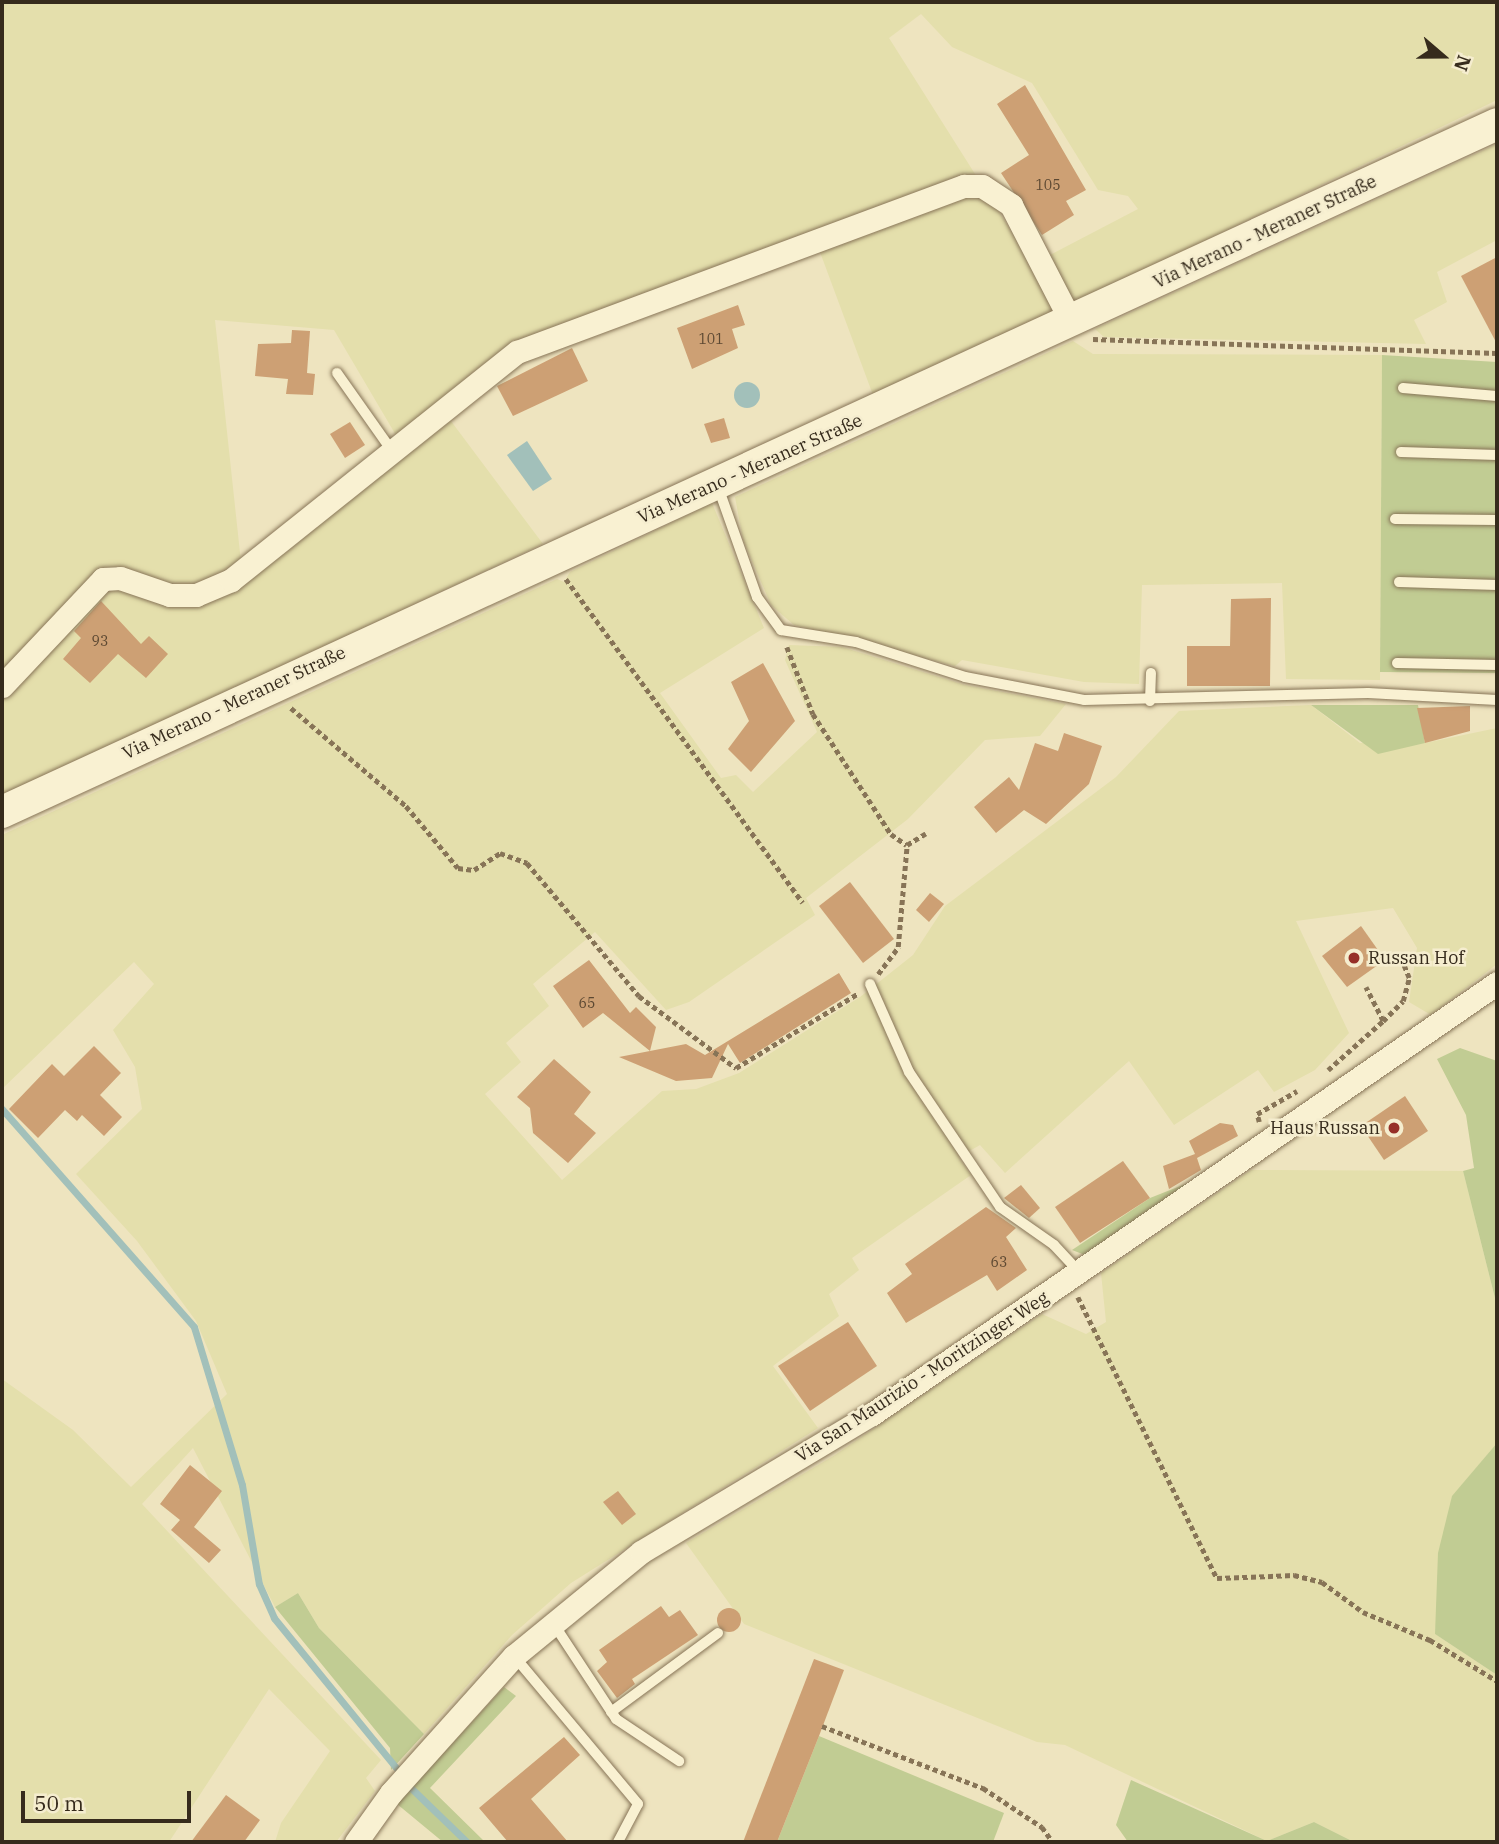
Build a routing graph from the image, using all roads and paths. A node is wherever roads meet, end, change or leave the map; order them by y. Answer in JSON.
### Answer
{"nodes":[{"id":1,"x":1497,"y":124,"type":"edge"},
{"id":2,"x":1071,"y":321,"type":"junction"},
{"id":3,"x":1497,"y":353,"type":"edge"},
{"id":4,"x":338,"y":373,"type":"dead end"},
{"id":5,"x":1403,"y":388,"type":"dead end"},
{"id":6,"x":1497,"y":396,"type":"edge"},
{"id":7,"x":392,"y":451,"type":"junction"},
{"id":8,"x":1401,"y":452,"type":"dead end"},
{"id":9,"x":1497,"y":455,"type":"edge"},
{"id":10,"x":720,"y":492,"type":"junction"},
{"id":11,"x":1395,"y":519,"type":"dead end"},
{"id":12,"x":1497,"y":520,"type":"edge"},
{"id":13,"x":553,"y":557,"type":"junction"},
{"id":14,"x":1399,"y":582,"type":"dead end"},
{"id":15,"x":1497,"y":585,"type":"edge"},
{"id":16,"x":781,"y":630,"type":"junction"},
{"id":17,"x":1397,"y":663,"type":"dead end"},
{"id":18,"x":1497,"y":665,"type":"edge"},
{"id":19,"x":1151,"y":673,"type":"dead end"},
{"id":20,"x":278,"y":682,"type":"junction"},
{"id":21,"x":2,"y":686,"type":"edge"},
{"id":22,"x":1497,"y":700,"type":"edge"},
{"id":23,"x":1150,"y":701,"type":"junction"},
{"id":24,"x":2,"y":812,"type":"edge"},
{"id":25,"x":926,"y":833,"type":"dead end"},
{"id":26,"x":908,"y":845,"type":"junction"},
{"id":27,"x":803,"y":903,"type":"dead end"},
{"id":28,"x":1401,"y":958,"type":"dead end"},
{"id":29,"x":1497,"y":983,"type":"edge"},
{"id":30,"x":870,"y":984,"type":"junction"},
{"id":31,"x":1366,"y":987,"type":"dead end"},
{"id":32,"x":1383,"y":1021,"type":"junction"},
{"id":33,"x":1320,"y":1077,"type":"dead end"},
{"id":34,"x":1309,"y":1084,"type":"dead end"},
{"id":35,"x":1275,"y":1136,"type":"junction"},
{"id":36,"x":1074,"y":1276,"type":"junction"},
{"id":37,"x":553,"y":1623,"type":"junction"},
{"id":38,"x":718,"y":1633,"type":"dead end"},
{"id":39,"x":514,"y":1656,"type":"junction"},
{"id":40,"x":1497,"y":1681,"type":"edge"},
{"id":41,"x":611,"y":1712,"type":"junction"},
{"id":42,"x":822,"y":1726,"type":"dead end"},
{"id":43,"x":679,"y":1761,"type":"dead end"},
{"id":44,"x":356,"y":1842,"type":"edge"},
{"id":45,"x":618,"y":1842,"type":"edge"},
{"id":46,"x":1053,"y":1842,"type":"edge"}],
"edges":[{"from":1,"to":2,"type":"main road","name":"Via Merano - Meraner Straße"},
{"from":2,"to":3,"type":"path"},
{"from":2,"to":7,"type":"street"},
{"from":2,"to":10,"type":"main road","name":"Via Merano - Meraner Straße"},
{"from":4,"to":7,"type":"lane"},
{"from":5,"to":6,"type":"lane"},
{"from":7,"to":21,"type":"street"},
{"from":8,"to":9,"type":"lane"},
{"from":10,"to":13,"type":"main road","name":"Via Merano - Meraner Straße"},
{"from":10,"to":16,"type":"lane"},
{"from":11,"to":12,"type":"lane"},
{"from":13,"to":20,"type":"main road","name":"Via Merano - Meraner Straße"},
{"from":13,"to":27,"type":"path"},
{"from":14,"to":15,"type":"lane"},
{"from":16,"to":23,"type":"lane"},
{"from":16,"to":26,"type":"path"},
{"from":17,"to":18,"type":"lane"},
{"from":19,"to":23,"type":"lane"},
{"from":20,"to":24,"type":"main road","name":"Via Merano - Meraner Straße"},
{"from":20,"to":30,"type":"path"},
{"from":22,"to":23,"type":"lane"},
{"from":25,"to":26,"type":"path"},
{"from":26,"to":30,"type":"path"},
{"from":28,"to":32,"type":"path"},
{"from":29,"to":35,"type":"street","name":"Via San Maurizio - Moritzinger Weg"},
{"from":30,"to":36,"type":"lane"},
{"from":31,"to":32,"type":"path"},
{"from":32,"to":33,"type":"path"},
{"from":34,"to":35,"type":"path"},
{"from":35,"to":36,"type":"street","name":"Via San Maurizio - Moritzinger Weg"},
{"from":36,"to":37,"type":"street","name":"Via San Maurizio - Moritzinger Weg"},
{"from":36,"to":40,"type":"path"},
{"from":37,"to":39,"type":"street","name":"Via San Maurizio - Moritzinger Weg"},
{"from":37,"to":41,"type":"lane"},
{"from":38,"to":41,"type":"lane"},
{"from":39,"to":44,"type":"street","name":"Via San Maurizio - Moritzinger Weg"},
{"from":39,"to":45,"type":"lane"},
{"from":41,"to":43,"type":"lane"},
{"from":42,"to":46,"type":"path"}]}
